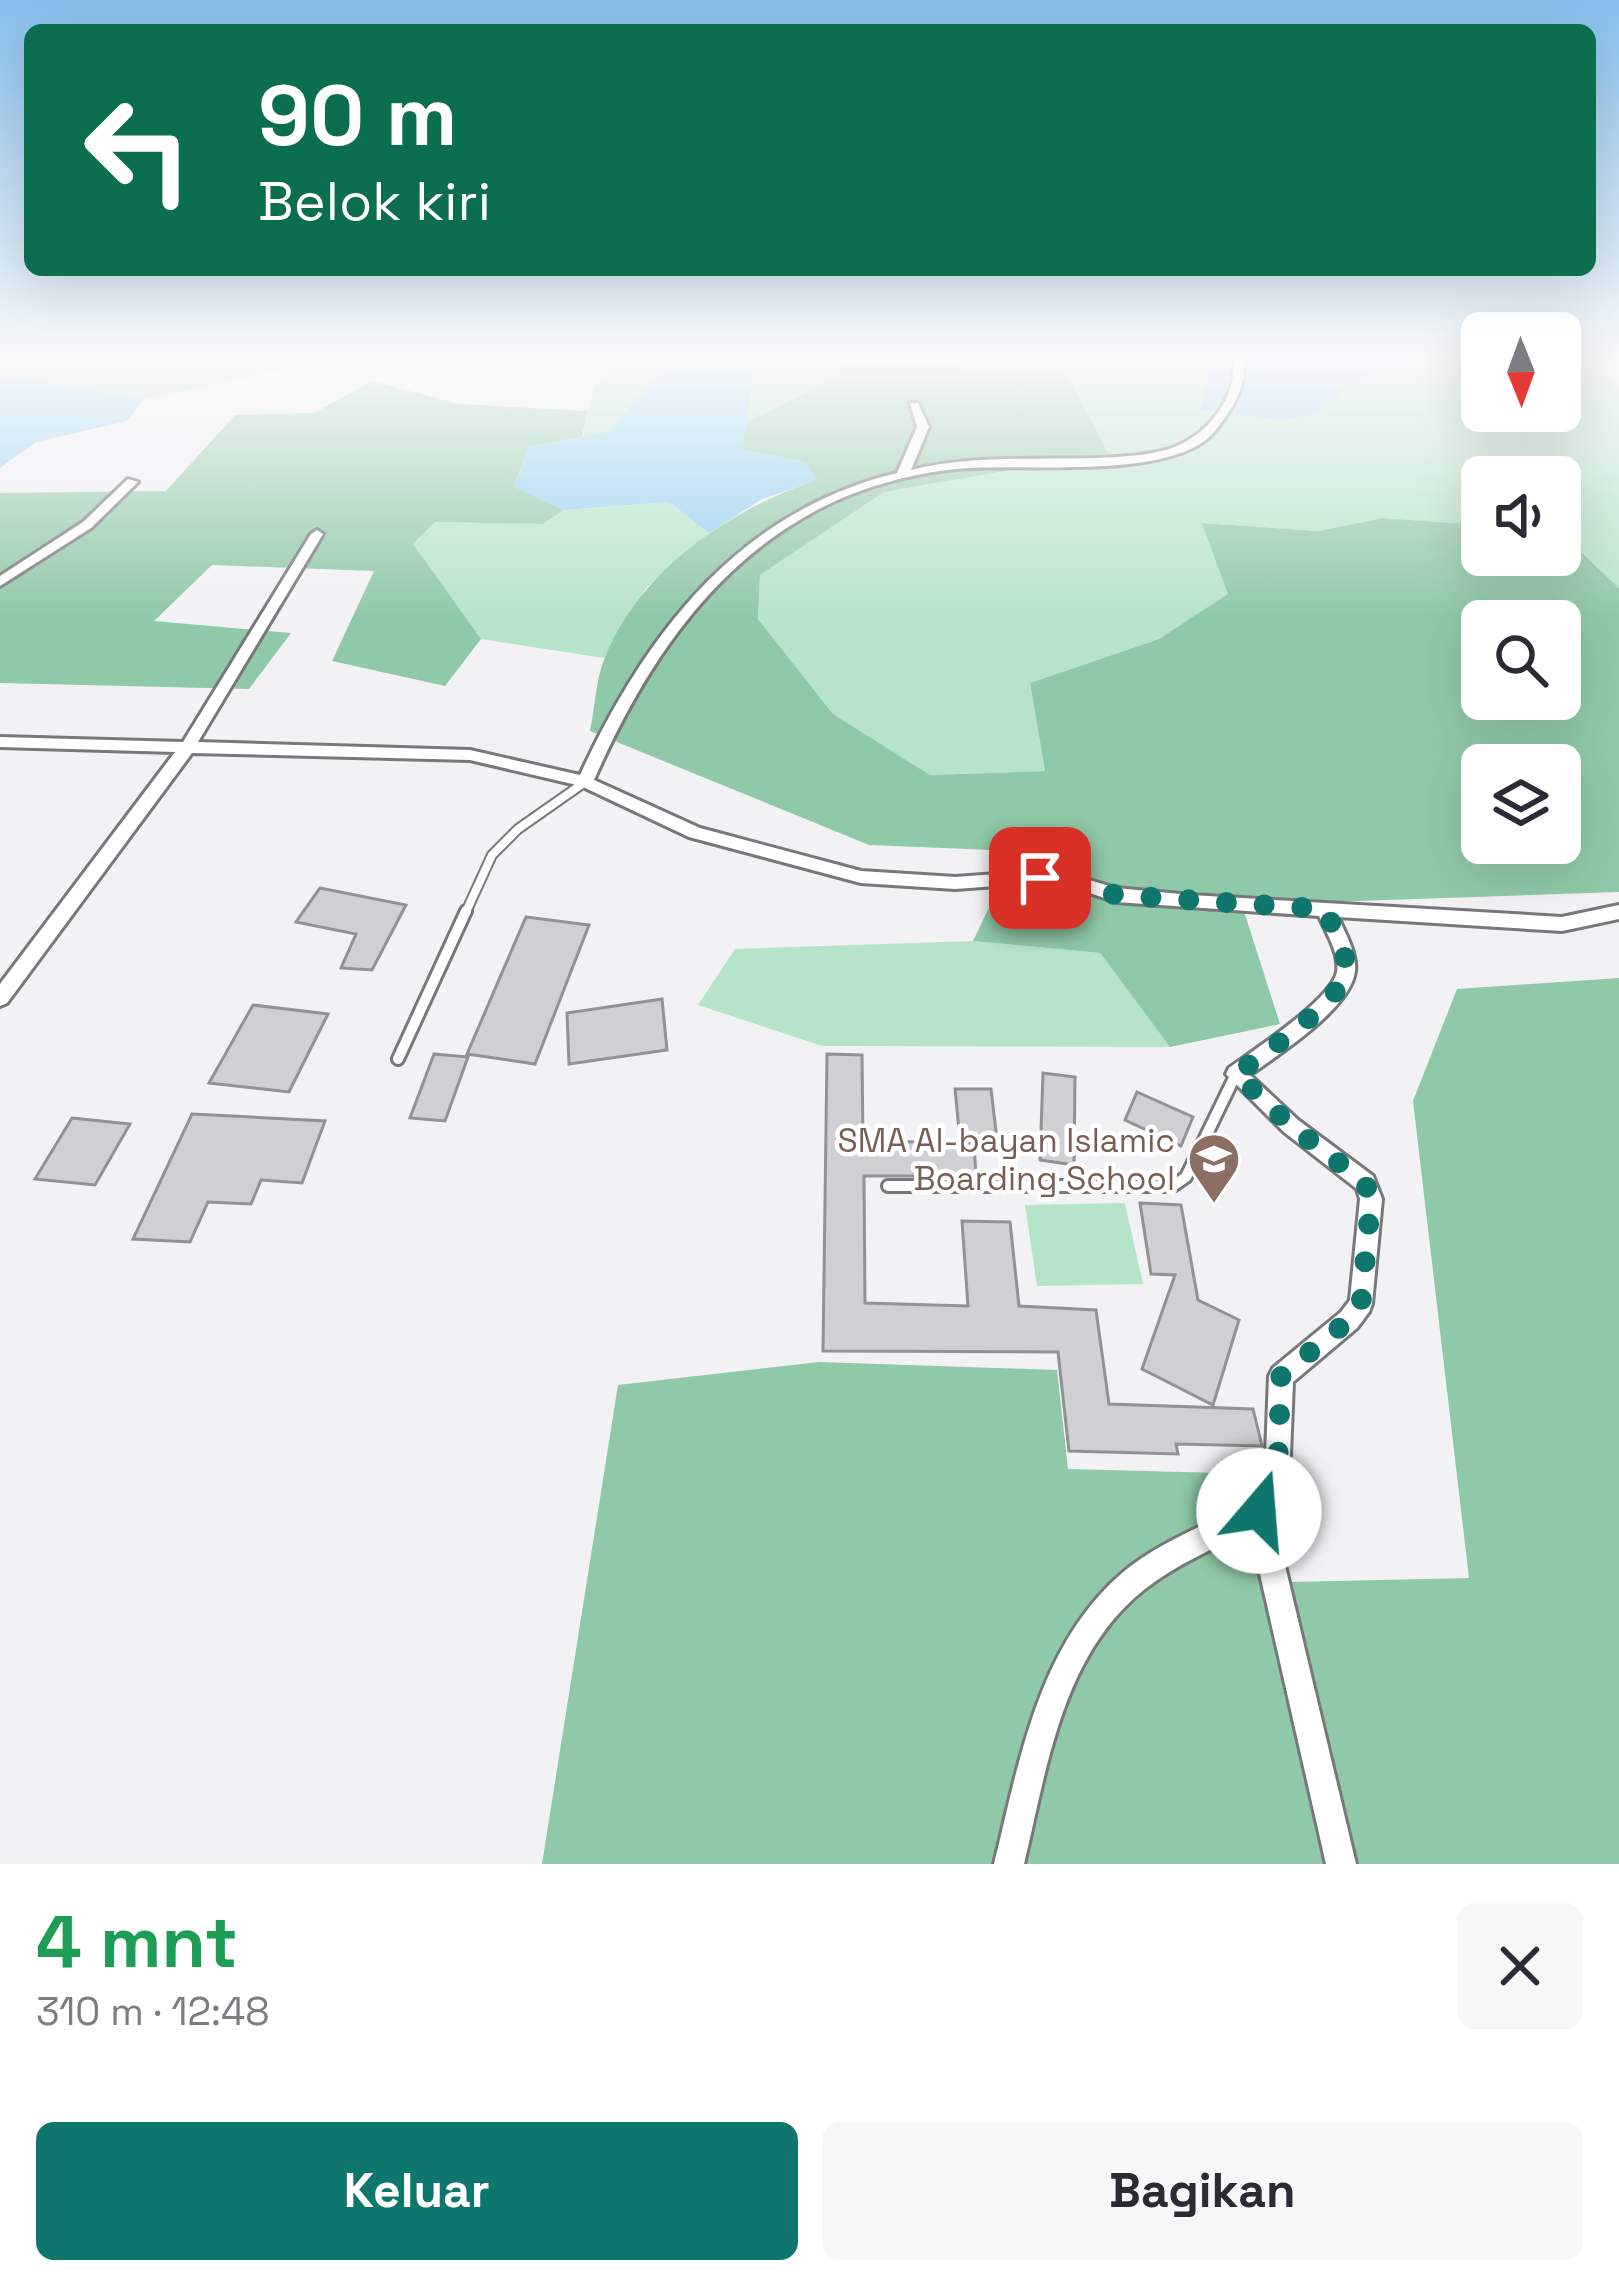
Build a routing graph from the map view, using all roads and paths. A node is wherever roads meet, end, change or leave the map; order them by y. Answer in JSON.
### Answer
{"nodes":[{"id":1,"x":915,"y":445,"type":"edge"},
{"id":2,"x":1188,"y":445,"type":"edge"},
{"id":3,"x":903,"y":474,"type":"junction"},
{"id":4,"x":132,"y":482,"type":"dead end"},
{"id":5,"x":317,"y":534,"type":"dead end"},
{"id":6,"x":0,"y":581,"type":"edge"},
{"id":7,"x":0,"y":742,"type":"edge"},
{"id":8,"x":188,"y":745,"type":"junction"},
{"id":9,"x":585,"y":782,"type":"junction"},
{"id":10,"x":1325,"y":909,"type":"junction"},
{"id":11,"x":1619,"y":912,"type":"edge"},
{"id":12,"x":0,"y":998,"type":"edge"},
{"id":13,"x":398,"y":1059,"type":"dead end"},
{"id":14,"x":1236,"y":1074,"type":"junction"},
{"id":15,"x":888,"y":1186,"type":"dead end"},
{"id":16,"x":1259,"y":1511,"type":"junction"},
{"id":17,"x":1009,"y":1864,"type":"edge"},
{"id":18,"x":1341,"y":1864,"type":"edge"}],
"edges":[{"from":1,"to":3,"type":"street"},
{"from":2,"to":3,"type":"street"},
{"from":3,"to":9,"type":"street"},
{"from":4,"to":6,"type":"street"},
{"from":5,"to":8,"type":"street"},
{"from":7,"to":8,"type":"street"},
{"from":8,"to":9,"type":"street"},
{"from":8,"to":12,"type":"street"},
{"from":9,"to":10,"type":"street"},
{"from":9,"to":13,"type":"lane"},
{"from":10,"to":11,"type":"street"},
{"from":10,"to":14,"type":"street"},
{"from":14,"to":15,"type":"lane"},
{"from":14,"to":16,"type":"street"},
{"from":16,"to":17,"type":"street"},
{"from":16,"to":18,"type":"street"}]}
